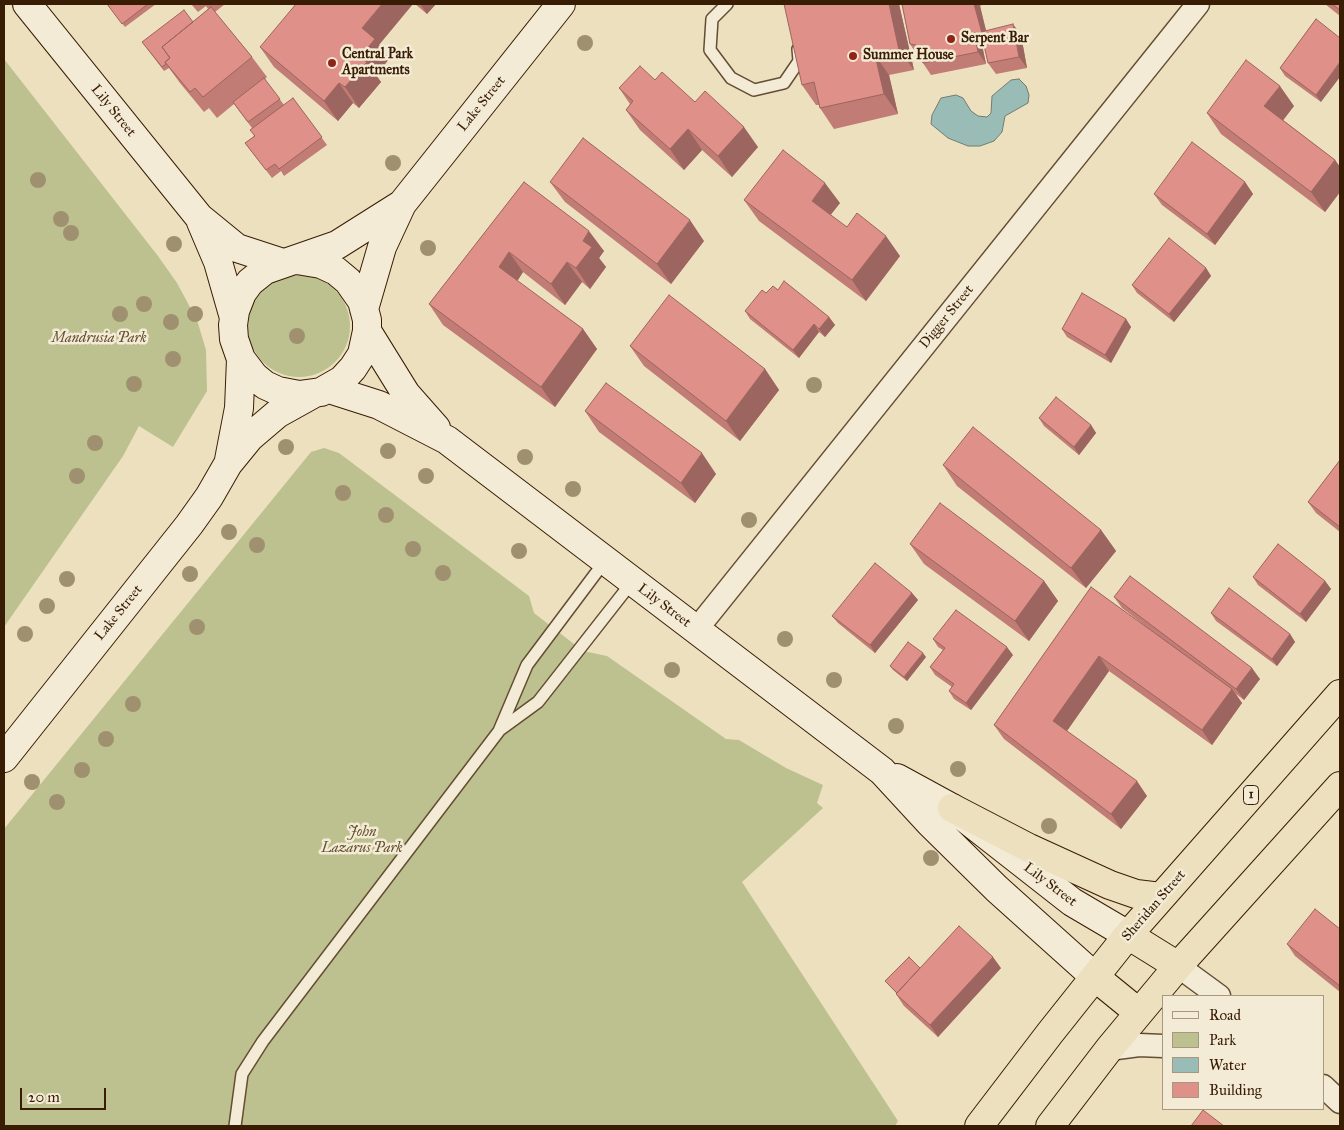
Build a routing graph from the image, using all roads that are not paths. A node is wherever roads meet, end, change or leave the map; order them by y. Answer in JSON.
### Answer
{"nodes":[{"id":1,"x":27,"y":4,"type":"edge"},
{"id":2,"x":562,"y":4,"type":"edge"},
{"id":3,"x":727,"y":4,"type":"edge"},
{"id":4,"x":1198,"y":4,"type":"edge"},
{"id":5,"x":797,"y":34,"type":"edge"},
{"id":6,"x":402,"y":204,"type":"junction"},
{"id":7,"x":199,"y":217,"type":"junction"},
{"id":8,"x":290,"y":262,"type":"junction"},
{"id":9,"x":234,"y":318,"type":"junction"},
{"id":10,"x":366,"y":320,"type":"junction"},
{"id":11,"x":241,"y":359,"type":"junction"},
{"id":12,"x":321,"y":391,"type":"junction"},
{"id":13,"x":447,"y":440,"type":"junction"},
{"id":14,"x":228,"y":464,"type":"junction"},
{"id":15,"x":604,"y":561,"type":"junction"},
{"id":16,"x":632,"y":582,"type":"junction"},
{"id":17,"x":696,"y":630,"type":"junction"},
{"id":18,"x":1340,"y":694,"type":"edge"},
{"id":19,"x":499,"y":731,"type":"junction"},
{"id":20,"x":4,"y":758,"type":"edge"},
{"id":21,"x":882,"y":771,"type":"junction"},
{"id":22,"x":1340,"y":786,"type":"edge"},
{"id":23,"x":952,"y":808,"type":"junction"},
{"id":24,"x":1161,"y":897,"type":"junction"},
{"id":25,"x":1128,"y":935,"type":"junction"},
{"id":26,"x":1178,"y":966,"type":"junction"},
{"id":27,"x":1095,"y":977,"type":"junction"},
{"id":28,"x":1218,"y":995,"type":"edge"},
{"id":29,"x":1138,"y":1012,"type":"junction"},
{"id":30,"x":1162,"y":1046,"type":"edge"},
{"id":31,"x":1109,"y":1049,"type":"junction"},
{"id":32,"x":1324,"y":1087,"type":"edge"},
{"id":33,"x":1340,"y":1102,"type":"edge"},
{"id":34,"x":1324,"y":1109,"type":"edge"},
{"id":35,"x":1340,"y":1118,"type":"edge"},
{"id":36,"x":235,"y":1126,"type":"edge"},
{"id":37,"x":979,"y":1126,"type":"edge"},
{"id":38,"x":1050,"y":1126,"type":"edge"}],
"edges":[{"from":1,"to":7,"type":"street","name":"Lily Street"},
{"from":2,"to":6,"type":"street","name":"Lake Street"},
{"from":3,"to":5,"type":"lane"},
{"from":4,"to":17,"type":"street","name":"Digger Street"},
{"from":6,"to":8,"type":"street","name":"Lake Street"},
{"from":6,"to":10,"type":"street","name":"Lake Street"},
{"from":7,"to":8,"type":"street","name":"Lily Street"},
{"from":7,"to":9,"type":"street","name":"Lily Street"},
{"from":8,"to":9,"type":"street"},
{"from":8,"to":10,"type":"street"},
{"from":9,"to":11,"type":"street"},
{"from":10,"to":12,"type":"street"},
{"from":10,"to":13,"type":"street","name":"Lily Street"},
{"from":11,"to":12,"type":"street"},
{"from":11,"to":14,"type":"street","name":"Lake Street"},
{"from":12,"to":13,"type":"street","name":"Lily Street"},
{"from":12,"to":14,"type":"street","name":"Lake Street"},
{"from":13,"to":15,"type":"street","name":"Lily Street"},
{"from":14,"to":20,"type":"street","name":"Lake Street"},
{"from":15,"to":16,"type":"street","name":"Lily Street"},
{"from":15,"to":19,"type":"lane"},
{"from":16,"to":17,"type":"street","name":"Lily Street"},
{"from":16,"to":19,"type":"lane"},
{"from":17,"to":21,"type":"street","name":"Lily Street"},
{"from":18,"to":24,"type":"highway","name":"Sheridan Street","number":"1"},
{"from":19,"to":36,"type":"lane"},
{"from":21,"to":23,"type":"street","name":"Lily Street"},
{"from":21,"to":27,"type":"street","name":"Lily Street"},
{"from":22,"to":26,"type":"highway"},
{"from":23,"to":24,"type":"highway"},
{"from":23,"to":25,"type":"street","name":"Lily Street"},
{"from":24,"to":25,"type":"highway","name":"Sheridan Street","number":"1"},
{"from":25,"to":26,"type":"highway","name":"Lily Street"},
{"from":25,"to":27,"type":"highway","name":"Sheridan Street","number":"1"},
{"from":26,"to":28,"type":"street","name":"Lily Street"},
{"from":26,"to":29,"type":"highway"},
{"from":27,"to":29,"type":"highway","name":"Lily Street"},
{"from":27,"to":37,"type":"highway","name":"Sheridan Street","number":"1"},
{"from":29,"to":31,"type":"highway"},
{"from":30,"to":31,"type":"street"},
{"from":31,"to":38,"type":"highway"},
{"from":32,"to":33,"type":"street"},
{"from":34,"to":35,"type":"street"}]}
